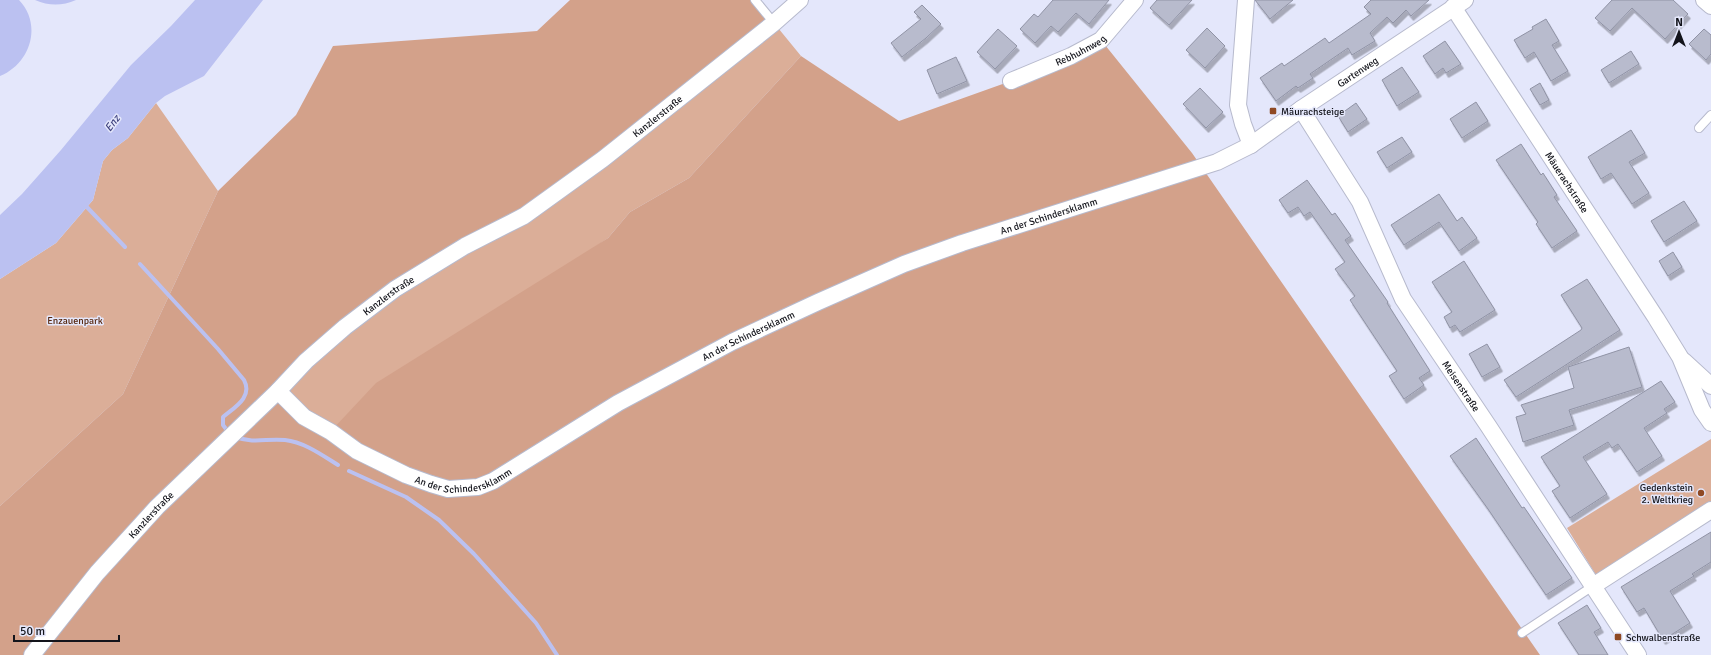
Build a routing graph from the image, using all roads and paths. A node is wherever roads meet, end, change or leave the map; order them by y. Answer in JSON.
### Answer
{"nodes":[{"id":1,"x":755,"y":0,"type":"edge"},
{"id":2,"x":800,"y":0,"type":"edge"},
{"id":3,"x":1136,"y":0,"type":"edge"},
{"id":4,"x":1246,"y":0,"type":"edge"},
{"id":5,"x":1704,"y":0,"type":"edge"},
{"id":6,"x":1459,"y":4,"type":"edge"},
{"id":7,"x":1711,"y":6,"type":"edge"},
{"id":8,"x":774,"y":23,"type":"junction"},
{"id":9,"x":1011,"y":81,"type":"dead end"},
{"id":10,"x":1301,"y":109,"type":"junction"},
{"id":11,"x":1711,"y":115,"type":"edge"},
{"id":12,"x":1699,"y":128,"type":"dead end"},
{"id":13,"x":1251,"y":145,"type":"junction"},
{"id":14,"x":1680,"y":357,"type":"junction"},
{"id":15,"x":1711,"y":386,"type":"edge"},
{"id":16,"x":278,"y":391,"type":"junction"},
{"id":17,"x":1711,"y":423,"type":"edge"},
{"id":18,"x":1711,"y":510,"type":"edge"},
{"id":19,"x":1593,"y":586,"type":"junction"},
{"id":20,"x":1522,"y":633,"type":"dead end"},
{"id":21,"x":32,"y":655,"type":"edge"},
{"id":22,"x":1638,"y":655,"type":"edge"}],
"edges":[{"from":1,"to":8,"type":"lane"},
{"from":2,"to":8,"type":"street","name":"Kanzlerstraße"},
{"from":3,"to":9,"type":"street","name":"Rebhuhnweg"},
{"from":4,"to":13,"type":"street"},
{"from":5,"to":7,"type":"street"},
{"from":6,"to":10,"type":"street","name":"Gartenweg"},
{"from":6,"to":14,"type":"street","name":"Mäuerachstraße"},
{"from":8,"to":16,"type":"street","name":"Kanzlerstraße"},
{"from":10,"to":13,"type":"street","name":"Gartenweg"},
{"from":10,"to":19,"type":"street","name":"Meisenstraße"},
{"from":11,"to":12,"type":"lane"},
{"from":13,"to":16,"type":"street","name":"An der Schindersklamm"},
{"from":14,"to":15,"type":"street","name":"Mäuerachstraße"},
{"from":14,"to":17,"type":"street","name":"Mäuerachstraße"},
{"from":16,"to":21,"type":"street","name":"Kanzlerstraße"},
{"from":18,"to":19,"type":"street"},
{"from":19,"to":20,"type":"lane"},
{"from":19,"to":22,"type":"street","name":"Meisenstraße"}]}
